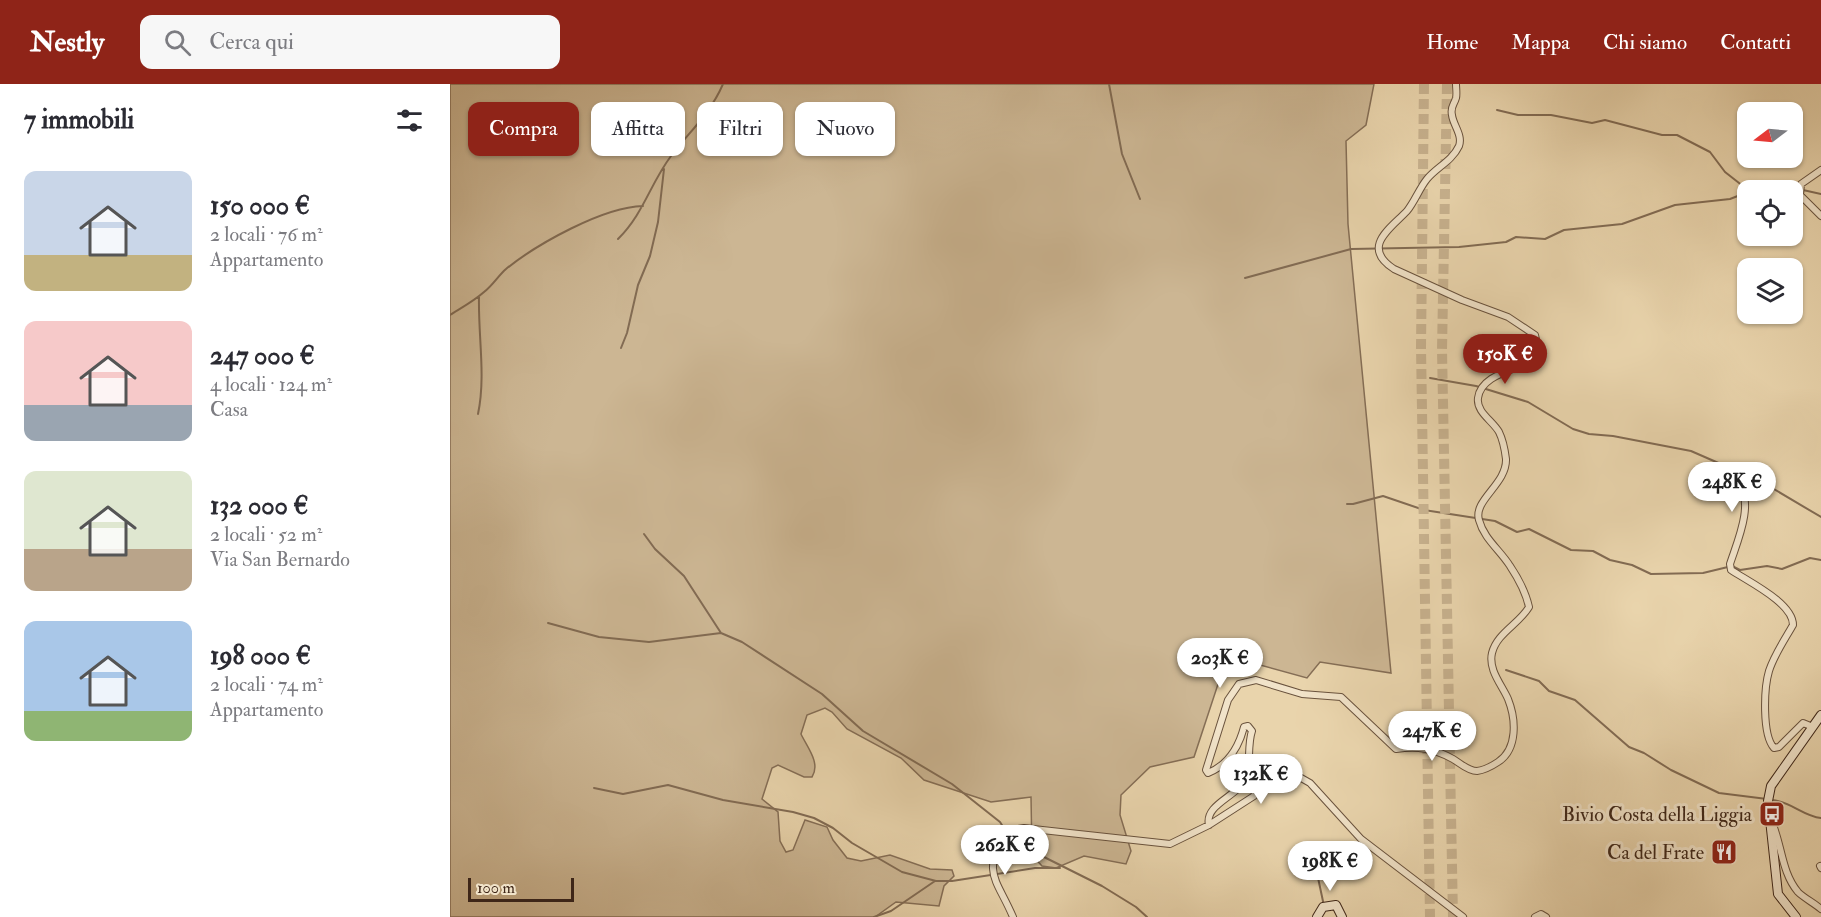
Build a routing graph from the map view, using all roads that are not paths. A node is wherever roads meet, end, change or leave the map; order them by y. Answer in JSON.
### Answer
{"nodes":[{"id":1,"x":1456,"y":84,"type":"edge"},
{"id":2,"x":1821,"y":170,"type":"edge"},
{"id":3,"x":1821,"y":216,"type":"edge"},
{"id":4,"x":1715,"y":466,"type":"dead end"},
{"id":5,"x":1821,"y":715,"type":"edge"},
{"id":6,"x":1812,"y":727,"type":"junction"},
{"id":7,"x":1769,"y":816,"type":"junction"},
{"id":8,"x":1209,"y":825,"type":"junction"},
{"id":9,"x":1821,"y":909,"type":"edge"},
{"id":10,"x":1013,"y":917,"type":"edge"},
{"id":11,"x":1317,"y":917,"type":"edge"},
{"id":12,"x":1342,"y":917,"type":"edge"},
{"id":13,"x":1464,"y":917,"type":"edge"},
{"id":14,"x":1535,"y":917,"type":"edge"},
{"id":15,"x":1546,"y":917,"type":"edge"},
{"id":16,"x":1796,"y":917,"type":"edge"}],
"edges":[{"from":1,"to":8,"type":"street"},
{"from":2,"to":3,"type":"street"},
{"from":4,"to":6,"type":"street"},
{"from":5,"to":6,"type":"street"},
{"from":6,"to":7,"type":"street"},
{"from":7,"to":9,"type":"street"},
{"from":7,"to":16,"type":"street"},
{"from":8,"to":10,"type":"street"},
{"from":8,"to":13,"type":"street"},
{"from":11,"to":12,"type":"street"},
{"from":14,"to":15,"type":"street"}]}
